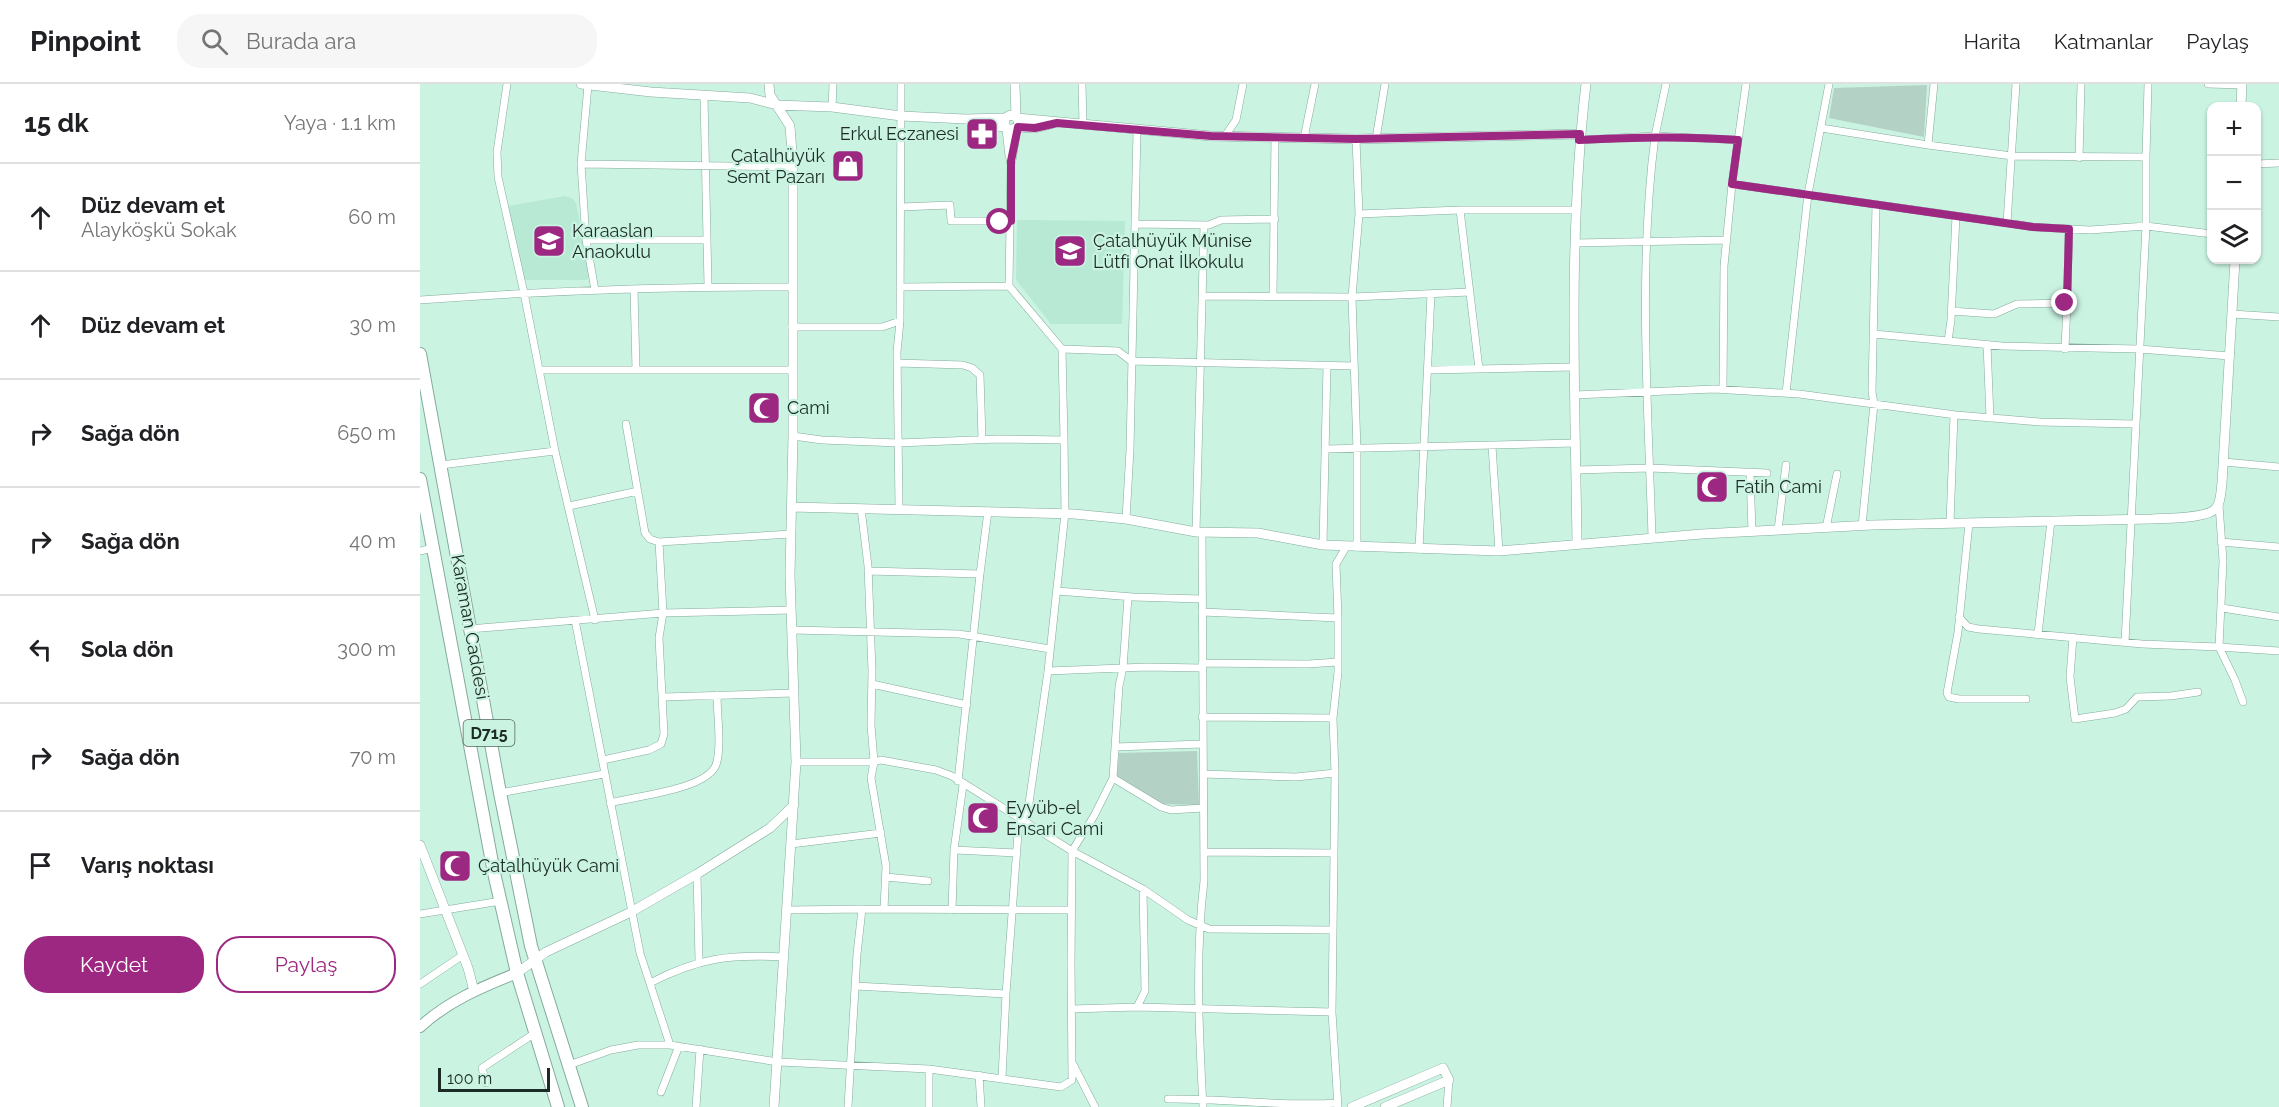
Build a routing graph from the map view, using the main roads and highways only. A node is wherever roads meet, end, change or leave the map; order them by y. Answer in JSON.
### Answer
{"nodes":[{"id":1,"x":420,"y":354,"type":"edge"},
{"id":2,"x":421,"y":487,"type":"edge"},
{"id":3,"x":517,"y":973,"type":"junction"},
{"id":4,"x":420,"y":1027,"type":"edge"},
{"id":5,"x":558,"y":1107,"type":"edge"},
{"id":6,"x":582,"y":1107,"type":"edge"}],
"edges":[{"from":1,"to":6,"type":"highway","name":"Karaman Caddesi","number":"D715"},
{"from":2,"to":3,"type":"highway","name":"Karaman Caddesi","number":"D715"},
{"from":3,"to":4,"type":"main road"},
{"from":3,"to":5,"type":"highway","name":"Karaman Caddesi","number":"D715"}]}
